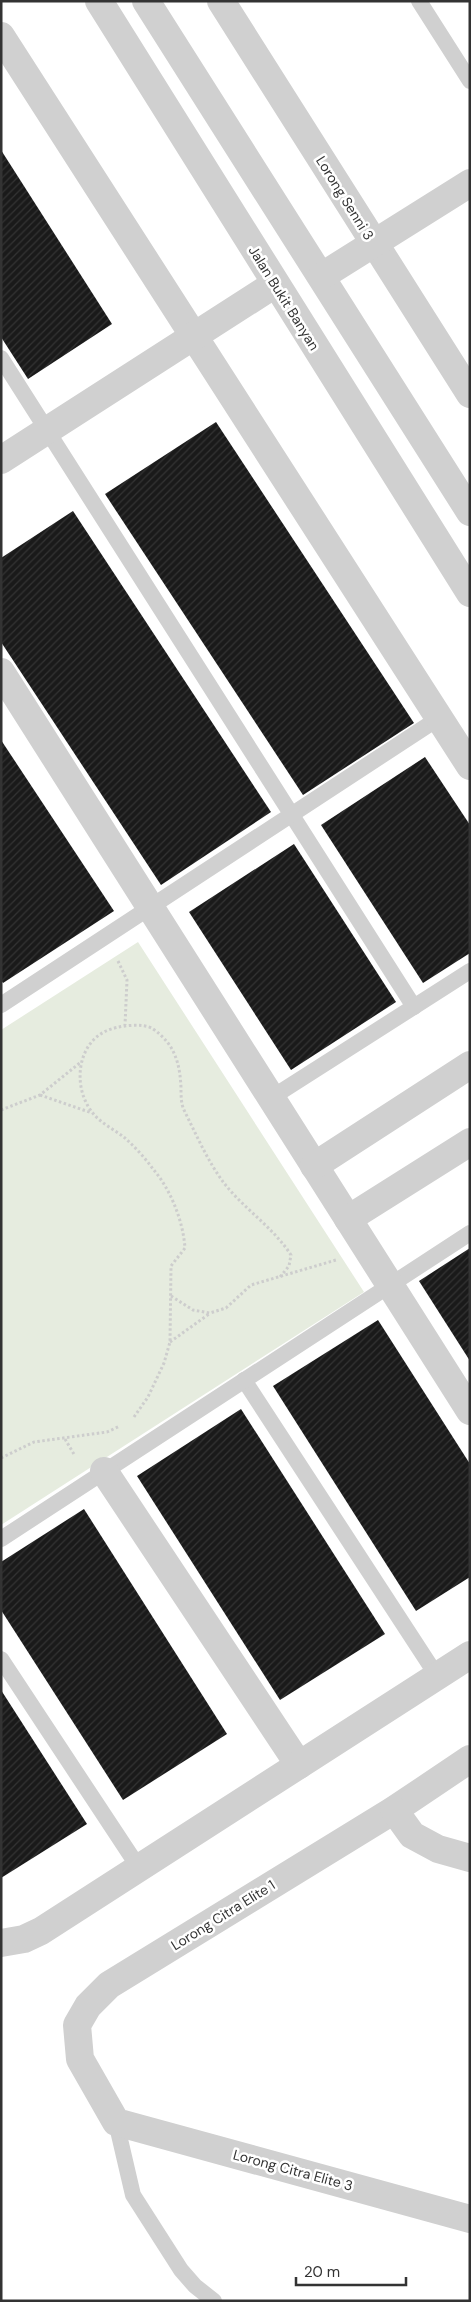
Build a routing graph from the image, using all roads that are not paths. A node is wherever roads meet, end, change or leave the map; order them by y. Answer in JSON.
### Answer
{"nodes":[{"id":1,"x":99,"y":1,"type":"edge"},
{"id":2,"x":146,"y":1,"type":"edge"},
{"id":3,"x":221,"y":1,"type":"edge"},
{"id":4,"x":419,"y":1,"type":"edge"},
{"id":5,"x":1,"y":36,"type":"edge"},
{"id":6,"x":470,"y":81,"type":"edge"},
{"id":7,"x":470,"y":182,"type":"edge"},
{"id":8,"x":374,"y":243,"type":"junction"},
{"id":9,"x":322,"y":276,"type":"junction"},
{"id":10,"x":275,"y":284,"type":"junction"},
{"id":11,"x":193,"y":336,"type":"junction"},
{"id":12,"x":1,"y":358,"type":"edge"},
{"id":13,"x":470,"y":394,"type":"edge"},
{"id":14,"x":48,"y":430,"type":"junction"},
{"id":15,"x":1,"y":460,"type":"edge"},
{"id":16,"x":470,"y":512,"type":"edge"},
{"id":17,"x":470,"y":593,"type":"edge"},
{"id":18,"x":1,"y":672,"type":"edge"},
{"id":19,"x":439,"y":718,"type":"junction"},
{"id":20,"x":470,"y":766,"type":"edge"},
{"id":21,"x":291,"y":814,"type":"junction"},
{"id":22,"x":150,"y":907,"type":"junction"},
{"id":23,"x":470,"y":970,"type":"edge"},
{"id":24,"x":2,"y":1004,"type":"edge"},
{"id":25,"x":414,"y":1007,"type":"junction"},
{"id":26,"x":470,"y":1065,"type":"edge"},
{"id":27,"x":271,"y":1098,"type":"junction"},
{"id":28,"x":470,"y":1142,"type":"edge"},
{"id":29,"x":314,"y":1166,"type":"junction"},
{"id":30,"x":348,"y":1219,"type":"junction"},
{"id":31,"x":470,"y":1233,"type":"edge"},
{"id":32,"x":390,"y":1285,"type":"junction"},
{"id":33,"x":244,"y":1380,"type":"junction"},
{"id":34,"x":470,"y":1411,"type":"edge"},
{"id":35,"x":104,"y":1471,"type":"junction"},
{"id":36,"x":1,"y":1538,"type":"edge"},
{"id":37,"x":470,"y":1655,"type":"edge"},
{"id":38,"x":1,"y":1659,"type":"edge"},
{"id":39,"x":437,"y":1676,"type":"junction"},
{"id":40,"x":470,"y":1759,"type":"edge"},
{"id":41,"x":299,"y":1765,"type":"junction"},
{"id":42,"x":394,"y":1810,"type":"junction"},
{"id":43,"x":470,"y":1858,"type":"edge"},
{"id":44,"x":139,"y":1868,"type":"junction"},
{"id":45,"x":1,"y":1943,"type":"edge"},
{"id":46,"x":116,"y":2122,"type":"junction"},
{"id":47,"x":470,"y":2219,"type":"edge"},
{"id":48,"x":214,"y":2301,"type":"edge"}],
"edges":[{"from":1,"to":10,"type":"street","name":"Jalan Bukit Banyan"},
{"from":2,"to":9,"type":"street"},
{"from":3,"to":8,"type":"street","name":"Lorong Senni 3"},
{"from":4,"to":6,"type":"lane"},
{"from":5,"to":11,"type":"street"},
{"from":7,"to":8,"type":"street"},
{"from":8,"to":9,"type":"street"},
{"from":8,"to":13,"type":"street","name":"Lorong Senni 3"},
{"from":9,"to":16,"type":"street"},
{"from":10,"to":11,"type":"street"},
{"from":10,"to":17,"type":"street","name":"Jalan Bukit Banyan"},
{"from":11,"to":14,"type":"street"},
{"from":11,"to":19,"type":"street"},
{"from":12,"to":14,"type":"lane"},
{"from":14,"to":15,"type":"street"},
{"from":14,"to":21,"type":"lane"},
{"from":18,"to":22,"type":"street"},
{"from":19,"to":20,"type":"street"},
{"from":19,"to":21,"type":"lane"},
{"from":21,"to":22,"type":"lane"},
{"from":21,"to":25,"type":"lane"},
{"from":22,"to":24,"type":"lane"},
{"from":22,"to":27,"type":"street"},
{"from":23,"to":25,"type":"lane"},
{"from":25,"to":27,"type":"lane"},
{"from":26,"to":29,"type":"street"},
{"from":27,"to":29,"type":"street"},
{"from":28,"to":30,"type":"street"},
{"from":29,"to":30,"type":"street"},
{"from":30,"to":32,"type":"street"},
{"from":31,"to":32,"type":"lane"},
{"from":32,"to":33,"type":"lane"},
{"from":32,"to":34,"type":"street"},
{"from":33,"to":35,"type":"lane"},
{"from":33,"to":39,"type":"lane"},
{"from":35,"to":36,"type":"lane"},
{"from":35,"to":41,"type":"street"},
{"from":37,"to":39,"type":"street"},
{"from":38,"to":44,"type":"lane"},
{"from":39,"to":41,"type":"street"},
{"from":40,"to":42,"type":"street","name":"Lorong Citra Elite 1"},
{"from":41,"to":44,"type":"street"},
{"from":42,"to":43,"type":"street"},
{"from":42,"to":46,"type":"street","name":"Lorong Citra Elite 1"},
{"from":44,"to":45,"type":"street"},
{"from":46,"to":47,"type":"street","name":"Lorong Citra Elite 3"},
{"from":46,"to":48,"type":"lane"}]}
